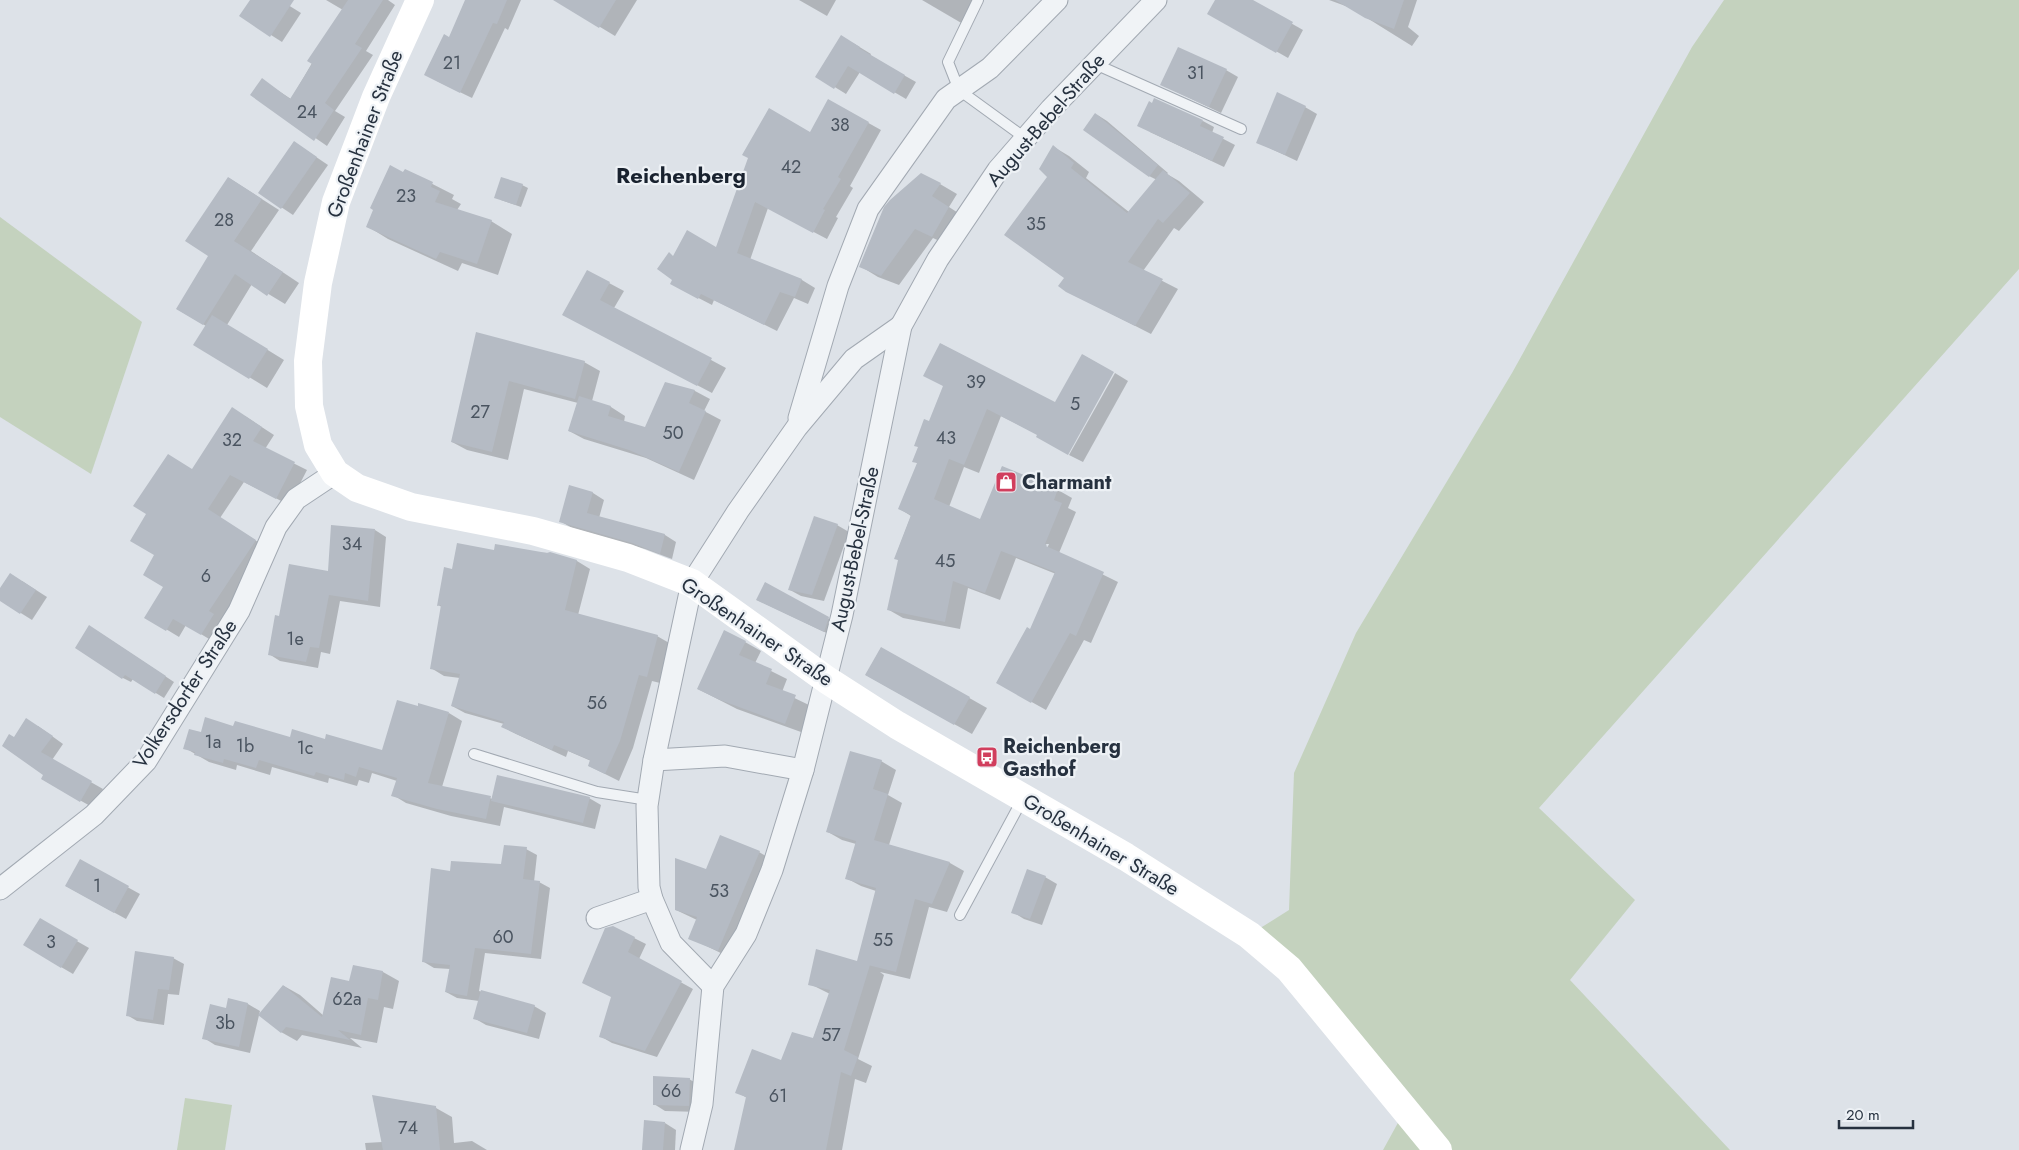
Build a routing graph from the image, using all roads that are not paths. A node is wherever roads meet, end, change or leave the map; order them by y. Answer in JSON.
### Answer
{"nodes":[{"id":1,"x":420,"y":0,"type":"edge"},
{"id":2,"x":978,"y":0,"type":"edge"},
{"id":3,"x":1057,"y":0,"type":"edge"},
{"id":4,"x":1156,"y":0,"type":"edge"},
{"id":5,"x":1095,"y":64,"type":"junction"},
{"id":6,"x":960,"y":90,"type":"junction"},
{"id":7,"x":1241,"y":129,"type":"dead end"},
{"id":8,"x":1025,"y":138,"type":"junction"},
{"id":9,"x":900,"y":326,"type":"junction"},
{"id":10,"x":797,"y":427,"type":"junction"},
{"id":11,"x":335,"y":473,"type":"junction"},
{"id":12,"x":692,"y":583,"type":"junction"},
{"id":13,"x":826,"y":680,"type":"junction"},
{"id":14,"x":474,"y":754,"type":"dead end"},
{"id":15,"x":654,"y":760,"type":"junction"},
{"id":16,"x":803,"y":770,"type":"junction"},
{"id":17,"x":1024,"y":798,"type":"junction"},
{"id":18,"x":648,"y":800,"type":"junction"},
{"id":19,"x":0,"y":889,"type":"edge"},
{"id":20,"x":652,"y":899,"type":"junction"},
{"id":21,"x":960,"y":915,"type":"dead end"},
{"id":22,"x":597,"y":918,"type":"dead end"},
{"id":23,"x":714,"y":986,"type":"junction"},
{"id":24,"x":691,"y":1150,"type":"edge"},
{"id":25,"x":1438,"y":1150,"type":"edge"}],
"edges":[{"from":1,"to":11,"type":"street","name":"Großenhainer Straße"},
{"from":2,"to":6,"type":"lane"},
{"from":3,"to":6,"type":"street","name":"August-Bebel-Straße"},
{"from":4,"to":5,"type":"street","name":"August-Bebel-Straße"},
{"from":5,"to":7,"type":"lane"},
{"from":5,"to":8,"type":"street","name":"August-Bebel-Straße"},
{"from":6,"to":8,"type":"lane"},
{"from":6,"to":10,"type":"street","name":"August-Bebel-Straße"},
{"from":8,"to":9,"type":"street","name":"August-Bebel-Straße"},
{"from":9,"to":10,"type":"street","name":"August-Bebel-Straße"},
{"from":9,"to":13,"type":"street","name":"August-Bebel-Straße"},
{"from":10,"to":12,"type":"street","name":"August-Bebel-Straße"},
{"from":11,"to":12,"type":"street","name":"Großenhainer Straße"},
{"from":11,"to":19,"type":"street","name":"Volkersdorfer Straße"},
{"from":12,"to":13,"type":"street","name":"Großenhainer Straße"},
{"from":12,"to":15,"type":"street","name":"August-Bebel-Straße"},
{"from":13,"to":16,"type":"street","name":"August-Bebel-Straße"},
{"from":13,"to":17,"type":"street","name":"Großenhainer Straße"},
{"from":14,"to":18,"type":"lane"},
{"from":15,"to":16,"type":"street"},
{"from":15,"to":18,"type":"street","name":"August-Bebel-Straße"},
{"from":16,"to":23,"type":"street","name":"August-Bebel-Straße"},
{"from":17,"to":21,"type":"lane"},
{"from":17,"to":25,"type":"street","name":"Großenhainer Straße"},
{"from":18,"to":20,"type":"street","name":"August-Bebel-Straße"},
{"from":20,"to":22,"type":"street"},
{"from":20,"to":23,"type":"street","name":"August-Bebel-Straße"},
{"from":23,"to":24,"type":"street","name":"August-Bebel-Straße"}]}
